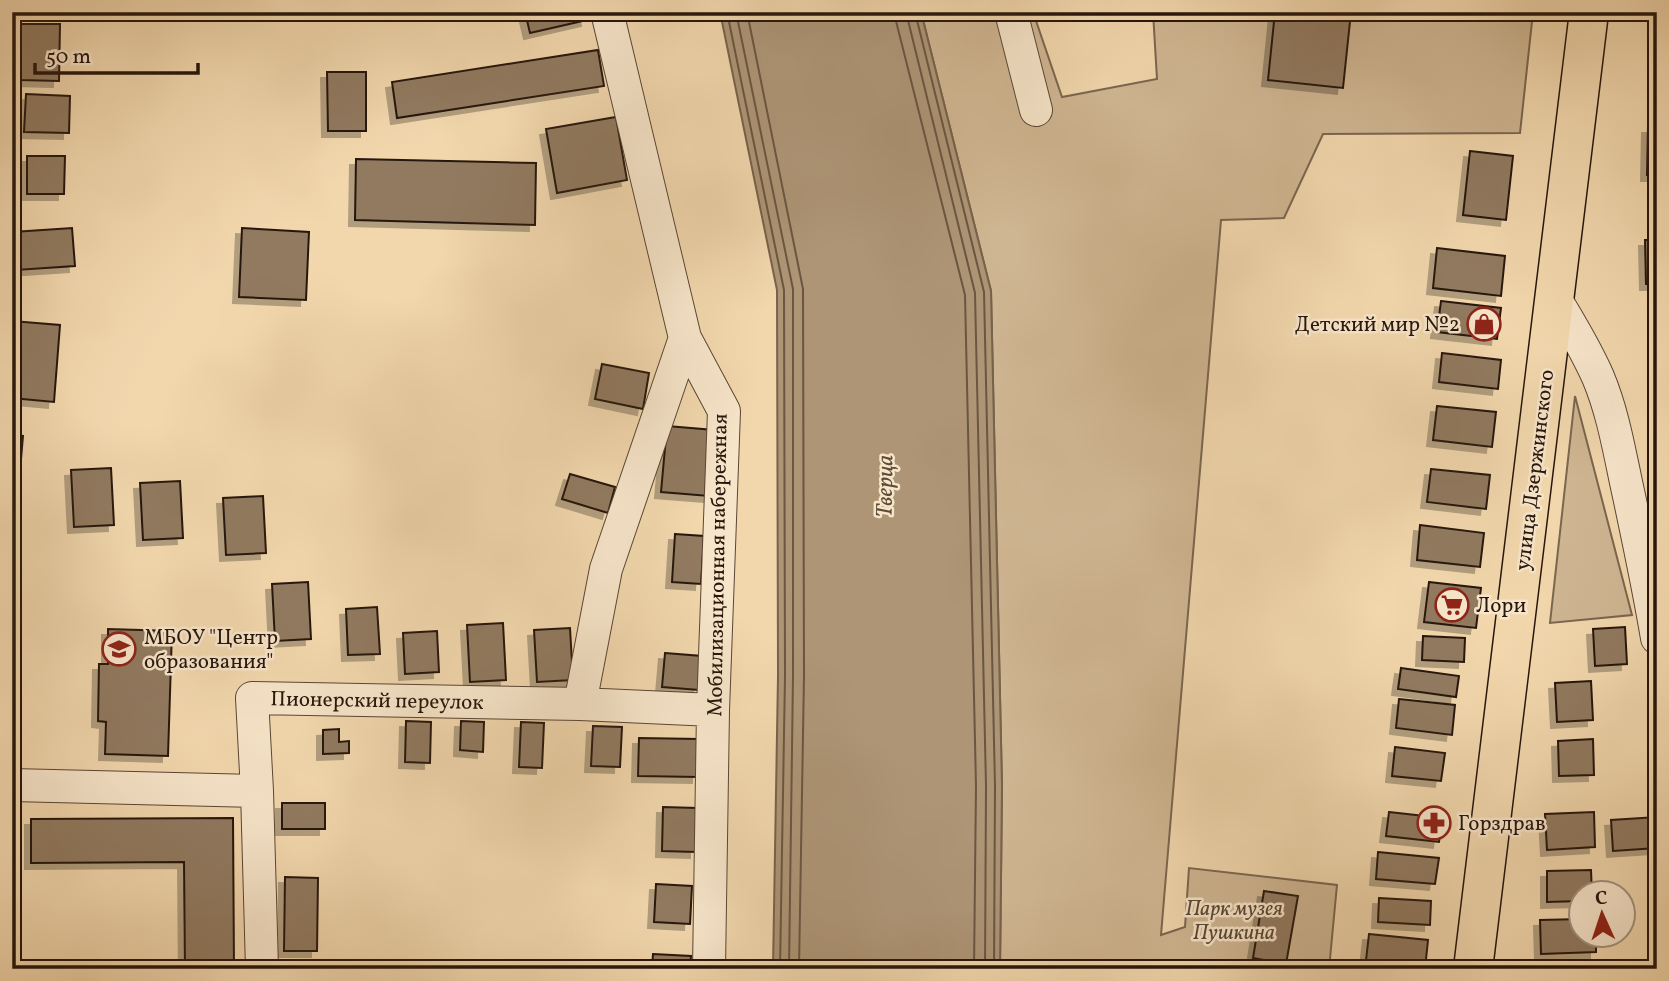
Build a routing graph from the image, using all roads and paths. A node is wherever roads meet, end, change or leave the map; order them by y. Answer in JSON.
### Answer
{"nodes":[{"id":1,"x":607,"y":12,"type":"edge"},
{"id":2,"x":1011,"y":12,"type":"edge"},
{"id":3,"x":1589,"y":12,"type":"edge"},
{"id":4,"x":1036,"y":110,"type":"dead end"},
{"id":5,"x":1555,"y":298,"type":"junction"},
{"id":6,"x":685,"y":338,"type":"junction"},
{"id":7,"x":1657,"y":638,"type":"edge"},
{"id":8,"x":580,"y":704,"type":"junction"},
{"id":9,"x":713,"y":710,"type":"junction"},
{"id":10,"x":12,"y":785,"type":"edge"},
{"id":11,"x":257,"y":791,"type":"junction"},
{"id":12,"x":262,"y":969,"type":"edge"},
{"id":13,"x":709,"y":969,"type":"edge"},
{"id":14,"x":1473,"y":969,"type":"edge"}],
"edges":[{"from":1,"to":6,"type":"street","name":"Мобилизационная набережная"},
{"from":2,"to":4,"type":"street"},
{"from":3,"to":5,"type":"main road","name":"улица Дзержинского"},
{"from":5,"to":7,"type":"street"},
{"from":5,"to":14,"type":"main road","name":"улица Дзержинского"},
{"from":6,"to":8,"type":"street"},
{"from":6,"to":9,"type":"street","name":"Мобилизационная набережная"},
{"from":8,"to":9,"type":"street","name":"Пионерский переулок"},
{"from":8,"to":11,"type":"street","name":"Пионерский переулок"},
{"from":9,"to":13,"type":"street","name":"Мобилизационная набережная"},
{"from":10,"to":11,"type":"street"},
{"from":11,"to":12,"type":"street"}]}
